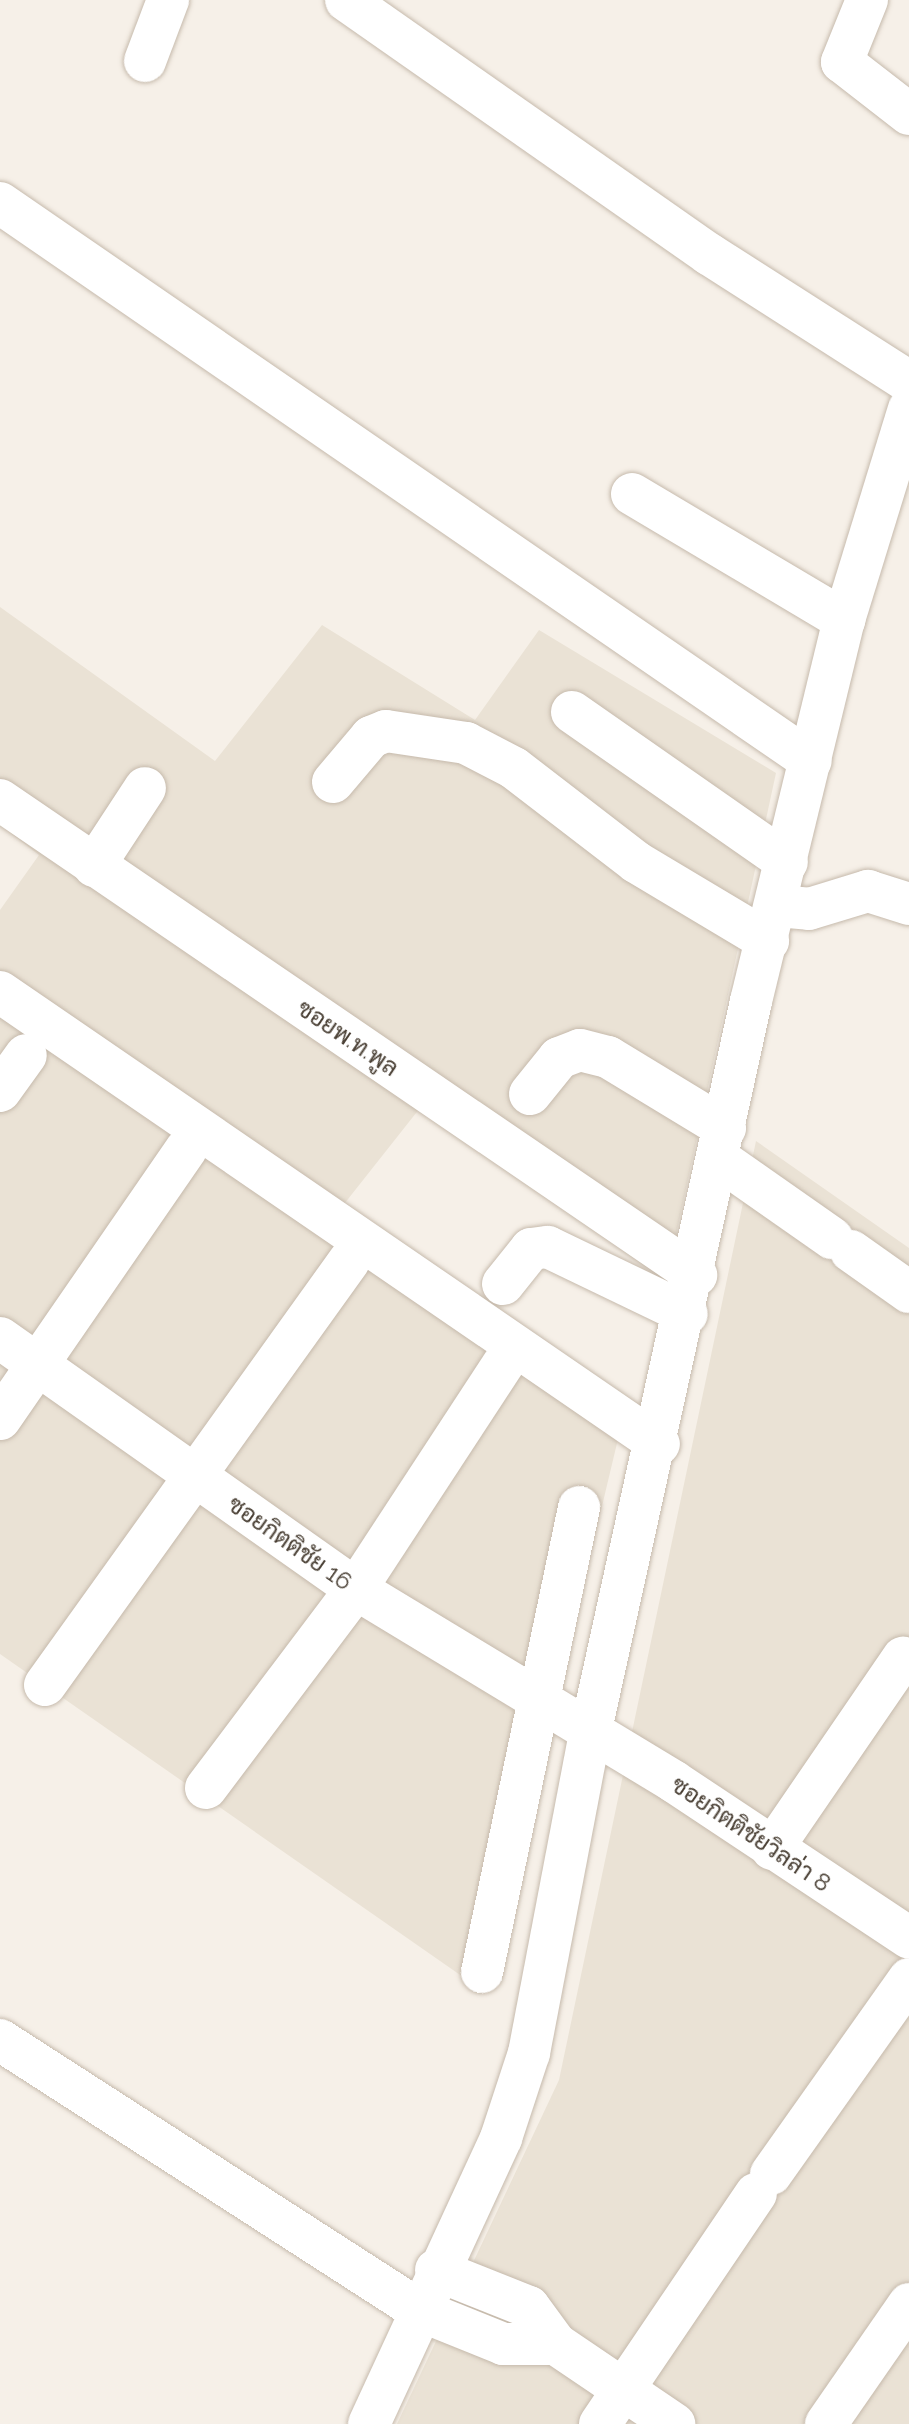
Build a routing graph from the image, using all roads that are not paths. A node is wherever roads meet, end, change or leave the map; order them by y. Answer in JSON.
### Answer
{"nodes":[{"id":1,"x":168,"y":0,"type":"edge"},
{"id":2,"x":346,"y":0,"type":"edge"},
{"id":3,"x":867,"y":0,"type":"edge"},
{"id":4,"x":145,"y":61,"type":"dead end"},
{"id":5,"x":909,"y":114,"type":"edge"},
{"id":6,"x":0,"y":203,"type":"edge"},
{"id":7,"x":909,"y":382,"type":"edge"},
{"id":8,"x":909,"y":409,"type":"edge"},
{"id":9,"x":632,"y":494,"type":"dead end"},
{"id":10,"x":844,"y":620,"type":"junction"},
{"id":11,"x":572,"y":712,"type":"dead end"},
{"id":12,"x":811,"y":761,"type":"junction"},
{"id":13,"x":333,"y":782,"type":"dead end"},
{"id":14,"x":145,"y":788,"type":"dead end"},
{"id":15,"x":0,"y":800,"type":"edge"},
{"id":16,"x":787,"y":862,"type":"junction"},
{"id":17,"x":94,"y":866,"type":"junction"},
{"id":18,"x":909,"y":904,"type":"edge"},
{"id":19,"x":772,"y":923,"type":"junction"},
{"id":20,"x":0,"y":992,"type":"edge"},
{"id":21,"x":26,"y":1055,"type":"dead end"},
{"id":22,"x":0,"y":1091,"type":"edge"},
{"id":23,"x":530,"y":1094,"type":"dead end"},
{"id":24,"x":722,"y":1144,"type":"junction"},
{"id":25,"x":186,"y":1149,"type":"dead end"},
{"id":26,"x":349,"y":1261,"type":"dead end"},
{"id":27,"x":503,"y":1284,"type":"dead end"},
{"id":28,"x":909,"y":1292,"type":"edge"},
{"id":29,"x":692,"y":1294,"type":"junction"},
{"id":30,"x":0,"y":1338,"type":"edge"},
{"id":31,"x":38,"y":1364,"type":"junction"},
{"id":32,"x":503,"y":1364,"type":"dead end"},
{"id":33,"x":0,"y":1419,"type":"edge"},
{"id":34,"x":659,"y":1444,"type":"junction"},
{"id":35,"x":197,"y":1477,"type":"junction"},
{"id":36,"x":579,"y":1507,"type":"dead end"},
{"id":37,"x":356,"y":1589,"type":"junction"},
{"id":38,"x":903,"y":1658,"type":"dead end"},
{"id":39,"x":45,"y":1685,"type":"dead end"},
{"id":40,"x":541,"y":1703,"type":"junction"},
{"id":41,"x":590,"y":1734,"type":"junction"},
{"id":42,"x":206,"y":1788,"type":"dead end"},
{"id":43,"x":772,"y":1849,"type":"junction"},
{"id":44,"x":909,"y":1938,"type":"edge"},
{"id":45,"x":482,"y":1972,"type":"dead end"},
{"id":46,"x":909,"y":1979,"type":"edge"},
{"id":47,"x":0,"y":2040,"type":"edge"},
{"id":48,"x":436,"y":2270,"type":"junction"},
{"id":49,"x":909,"y":2304,"type":"edge"},
{"id":50,"x":419,"y":2310,"type":"junction"},
{"id":51,"x":556,"y":2344,"type":"junction"},
{"id":52,"x":625,"y":2389,"type":"junction"},
{"id":53,"x":369,"y":2424,"type":"edge"},
{"id":54,"x":600,"y":2424,"type":"edge"},
{"id":55,"x":674,"y":2424,"type":"edge"},
{"id":56,"x":826,"y":2424,"type":"edge"}],
"edges":[{"from":1,"to":4,"type":"street"},
{"from":2,"to":7,"type":"street"},
{"from":3,"to":5,"type":"street"},
{"from":6,"to":12,"type":"street"},
{"from":8,"to":10,"type":"street"},
{"from":9,"to":10,"type":"street"},
{"from":10,"to":12,"type":"street"},
{"from":11,"to":16,"type":"street"},
{"from":12,"to":16,"type":"street"},
{"from":13,"to":19,"type":"street"},
{"from":14,"to":17,"type":"street"},
{"from":15,"to":17,"type":"street","name":"ซอยพ.ท.พูล"},
{"from":16,"to":19,"type":"street"},
{"from":17,"to":29,"type":"street","name":"ซอยพ.ท.พูล"},
{"from":18,"to":19,"type":"street"},
{"from":19,"to":24,"type":"street"},
{"from":20,"to":34,"type":"street"},
{"from":21,"to":22,"type":"street"},
{"from":23,"to":24,"type":"street"},
{"from":24,"to":28,"type":"street"},
{"from":24,"to":29,"type":"street"},
{"from":25,"to":31,"type":"street"},
{"from":26,"to":35,"type":"street"},
{"from":27,"to":29,"type":"street"},
{"from":29,"to":34,"type":"street"},
{"from":30,"to":31,"type":"street","name":"ซอยกิตติชัย 16"},
{"from":31,"to":33,"type":"street"},
{"from":31,"to":35,"type":"street","name":"ซอยกิตติชัย 16"},
{"from":32,"to":37,"type":"street"},
{"from":34,"to":41,"type":"street"},
{"from":35,"to":37,"type":"street","name":"ซอยกิตติชัย 16"},
{"from":35,"to":39,"type":"street"},
{"from":36,"to":40,"type":"street"},
{"from":37,"to":40,"type":"street","name":"ซอยกิตติชัย 16"},
{"from":37,"to":42,"type":"street"},
{"from":38,"to":43,"type":"street"},
{"from":40,"to":41,"type":"street","name":"ซอยกิตติชัย 16"},
{"from":40,"to":45,"type":"street"},
{"from":41,"to":43,"type":"street","name":"ซอยกิตติชัยวิลล่า 8"},
{"from":41,"to":48,"type":"street"},
{"from":43,"to":44,"type":"street","name":"ซอยกิตติชัยวิลล่า 8"},
{"from":46,"to":52,"type":"street"},
{"from":47,"to":50,"type":"street"},
{"from":48,"to":50,"type":"street"},
{"from":48,"to":51,"type":"street"},
{"from":49,"to":56,"type":"street"},
{"from":50,"to":51,"type":"street"},
{"from":50,"to":53,"type":"street"},
{"from":51,"to":52,"type":"street"},
{"from":52,"to":54,"type":"street"},
{"from":52,"to":55,"type":"street"}]}
